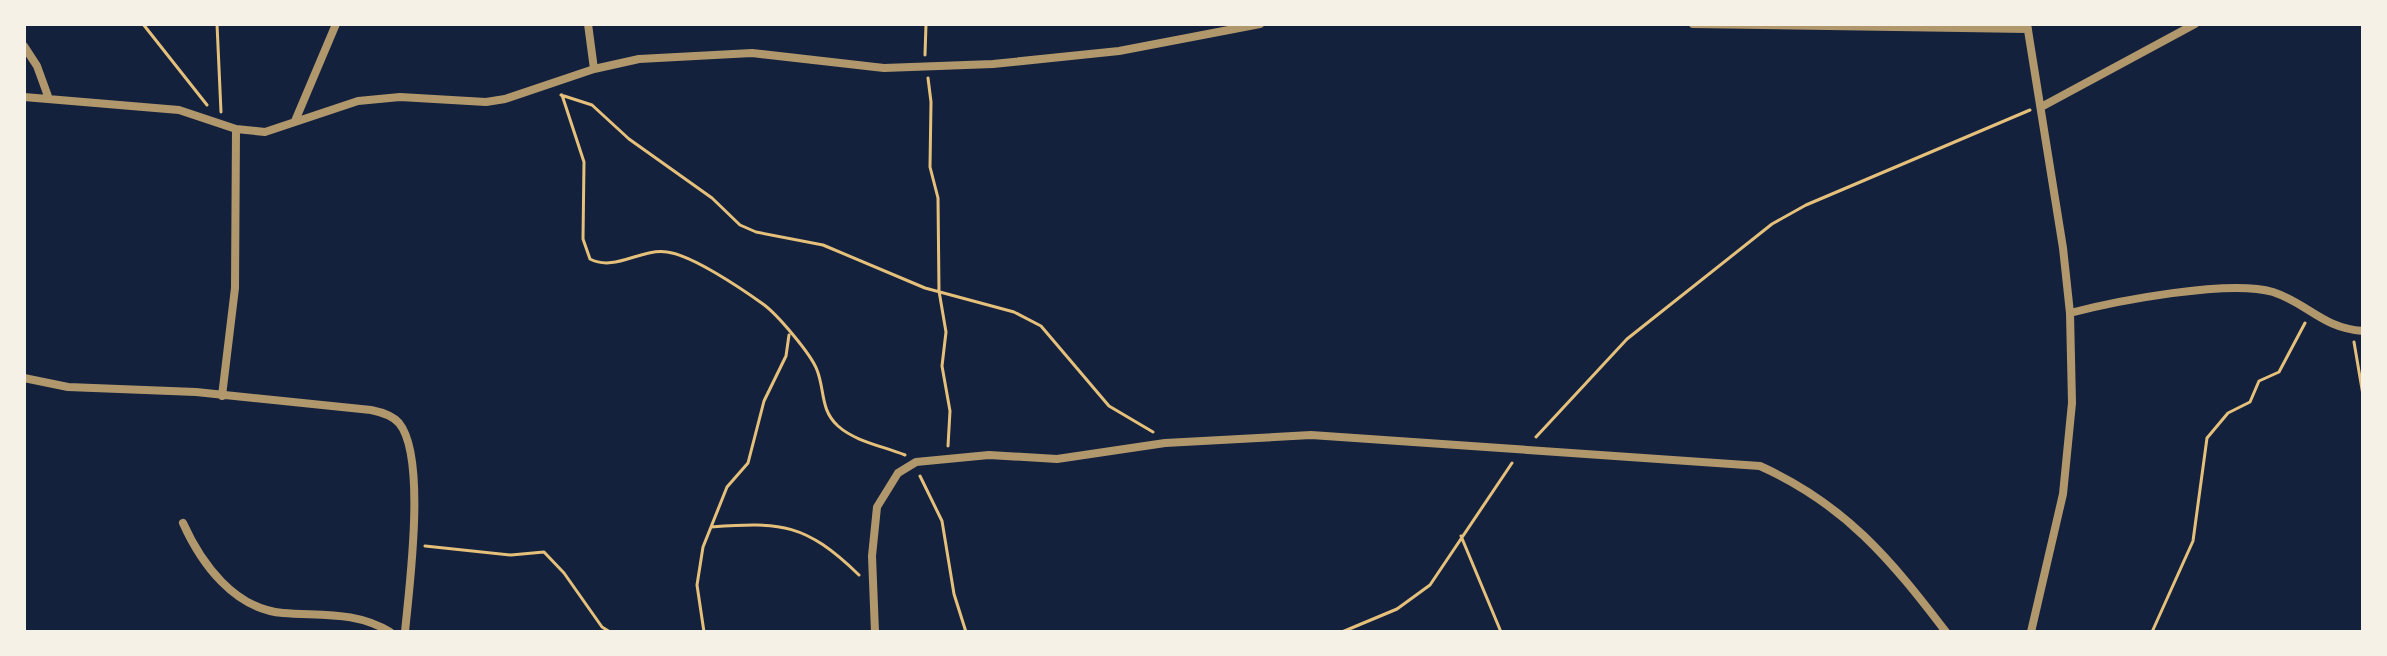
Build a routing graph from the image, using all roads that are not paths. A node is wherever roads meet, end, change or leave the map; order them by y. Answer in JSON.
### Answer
{"nodes":[{"id":1,"x":336,"y":24,"type":"edge"},
{"id":2,"x":588,"y":24,"type":"edge"},
{"id":3,"x":1260,"y":24,"type":"edge"},
{"id":4,"x":1693,"y":24,"type":"edge"},
{"id":5,"x":2195,"y":24,"type":"edge"},
{"id":6,"x":2027,"y":26,"type":"edge"},
{"id":7,"x":24,"y":46,"type":"edge"},
{"id":8,"x":594,"y":69,"type":"junction"},
{"id":9,"x":24,"y":97,"type":"edge"},
{"id":10,"x":49,"y":99,"type":"junction"},
{"id":11,"x":2043,"y":106,"type":"junction"},
{"id":12,"x":295,"y":122,"type":"junction"},
{"id":13,"x":236,"y":129,"type":"junction"},
{"id":14,"x":2070,"y":313,"type":"junction"},
{"id":15,"x":2358,"y":330,"type":"edge"},
{"id":16,"x":24,"y":378,"type":"edge"},
{"id":17,"x":222,"y":396,"type":"junction"},
{"id":18,"x":183,"y":523,"type":"dead end"},
{"id":19,"x":390,"y":632,"type":"edge"},
{"id":20,"x":405,"y":632,"type":"edge"},
{"id":21,"x":875,"y":632,"type":"edge"},
{"id":22,"x":1946,"y":632,"type":"edge"},
{"id":23,"x":2031,"y":632,"type":"edge"}],
"edges":[{"from":1,"to":12,"type":"street"},
{"from":2,"to":8,"type":"street"},
{"from":3,"to":8,"type":"street"},
{"from":4,"to":6,"type":"street"},
{"from":5,"to":11,"type":"street"},
{"from":6,"to":11,"type":"street"},
{"from":7,"to":10,"type":"street"},
{"from":8,"to":12,"type":"street"},
{"from":9,"to":10,"type":"street"},
{"from":10,"to":13,"type":"street"},
{"from":11,"to":14,"type":"street"},
{"from":12,"to":13,"type":"street"},
{"from":13,"to":17,"type":"street"},
{"from":14,"to":15,"type":"street"},
{"from":14,"to":23,"type":"street"},
{"from":16,"to":17,"type":"street"},
{"from":17,"to":20,"type":"street"},
{"from":18,"to":19,"type":"street"},
{"from":21,"to":22,"type":"street"}]}
